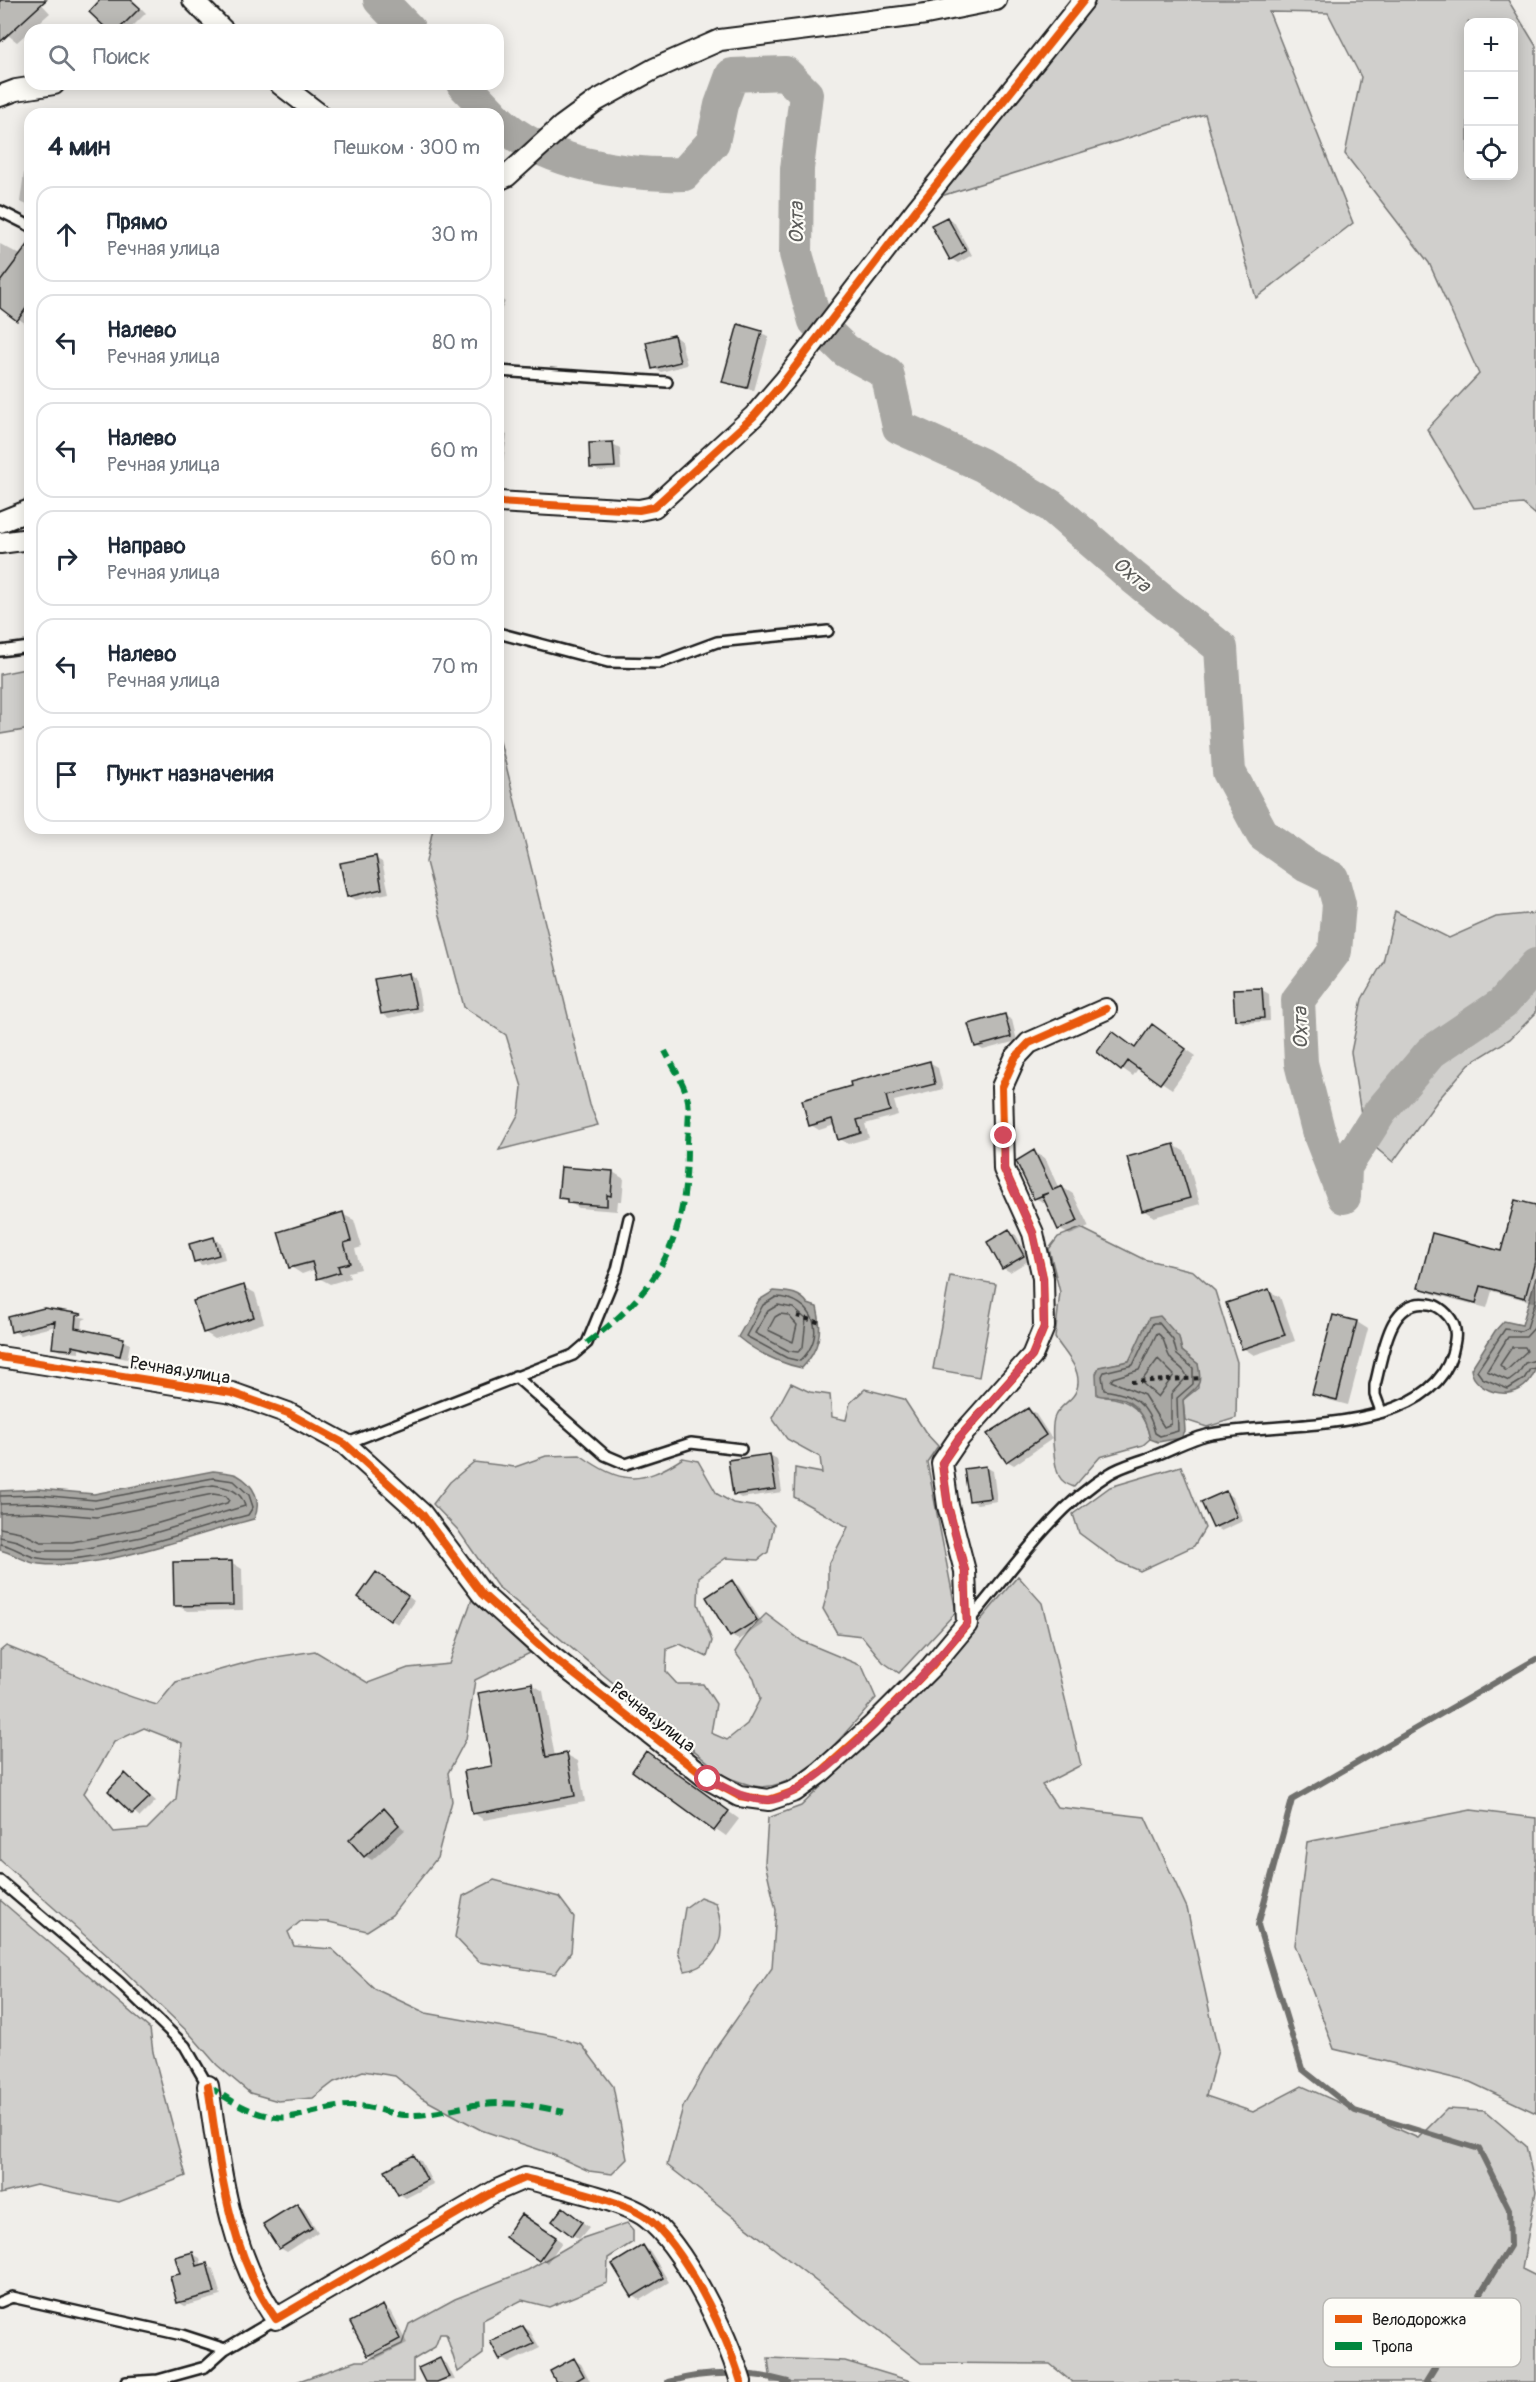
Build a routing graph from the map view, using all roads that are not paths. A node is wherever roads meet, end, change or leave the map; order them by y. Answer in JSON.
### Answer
{"nodes":[{"id":1,"x":194,"y":0,"type":"edge"},
{"id":2,"x":996,"y":0,"type":"edge"},
{"id":3,"x":1084,"y":0,"type":"edge"},
{"id":4,"x":217,"y":24,"type":"edge"},
{"id":5,"x":24,"y":89,"type":"edge"},
{"id":6,"x":288,"y":90,"type":"edge"},
{"id":7,"x":0,"y":96,"type":"edge"},
{"id":8,"x":311,"y":108,"type":"edge"},
{"id":9,"x":504,"y":176,"type":"edge"},
{"id":10,"x":0,"y":211,"type":"edge"},
{"id":11,"x":24,"y":223,"type":"edge"},
{"id":12,"x":504,"y":371,"type":"edge"},
{"id":13,"x":667,"y":382,"type":"dead end"},
{"id":14,"x":504,"y":502,"type":"edge"},
{"id":15,"x":24,"y":512,"type":"edge"},
{"id":16,"x":0,"y":522,"type":"edge"},
{"id":17,"x":24,"y":539,"type":"edge"},
{"id":18,"x":0,"y":543,"type":"edge"},
{"id":19,"x":828,"y":631,"type":"dead end"},
{"id":20,"x":504,"y":635,"type":"edge"},
{"id":21,"x":24,"y":648,"type":"edge"},
{"id":22,"x":0,"y":651,"type":"edge"},
{"id":23,"x":1106,"y":1009,"type":"dead end"},
{"id":24,"x":629,"y":1218,"type":"dead end"},
{"id":25,"x":0,"y":1357,"type":"edge"},
{"id":26,"x":515,"y":1376,"type":"junction"},
{"id":27,"x":1381,"y":1411,"type":"junction"},
{"id":28,"x":345,"y":1444,"type":"junction"},
{"id":29,"x":741,"y":1449,"type":"dead end"},
{"id":30,"x":967,"y":1624,"type":"junction"},
{"id":31,"x":0,"y":1881,"type":"edge"},
{"id":32,"x":208,"y":2086,"type":"joint"},
{"id":33,"x":0,"y":2302,"type":"edge"},
{"id":34,"x":276,"y":2319,"type":"junction"},
{"id":35,"x":225,"y":2349,"type":"junction"},
{"id":36,"x":739,"y":2374,"type":"edge"},
{"id":37,"x":126,"y":2382,"type":"edge"}],
"edges":[{"from":1,"to":4,"type":"street"},
{"from":2,"to":9,"type":"street"},
{"from":3,"to":14,"type":"street"},
{"from":5,"to":7,"type":"street"},
{"from":6,"to":8,"type":"street"},
{"from":10,"to":11,"type":"lane"},
{"from":12,"to":13,"type":"lane"},
{"from":15,"to":16,"type":"street"},
{"from":17,"to":18,"type":"street"},
{"from":19,"to":20,"type":"lane"},
{"from":21,"to":22,"type":"lane"},
{"from":23,"to":30,"type":"street"},
{"from":24,"to":26,"type":"lane"},
{"from":25,"to":28,"type":"street","name":"Речная улица"},
{"from":26,"to":28,"type":"lane"},
{"from":26,"to":29,"type":"lane"},
{"from":27,"to":27,"type":"lane"},
{"from":27,"to":30,"type":"lane"},
{"from":28,"to":30,"type":"street","name":"Речная улица"},
{"from":31,"to":32,"type":"lane"},
{"from":32,"to":34,"type":"street"},
{"from":33,"to":35,"type":"lane"},
{"from":34,"to":35,"type":"lane"},
{"from":34,"to":36,"type":"street"},
{"from":35,"to":37,"type":"lane"}]}
